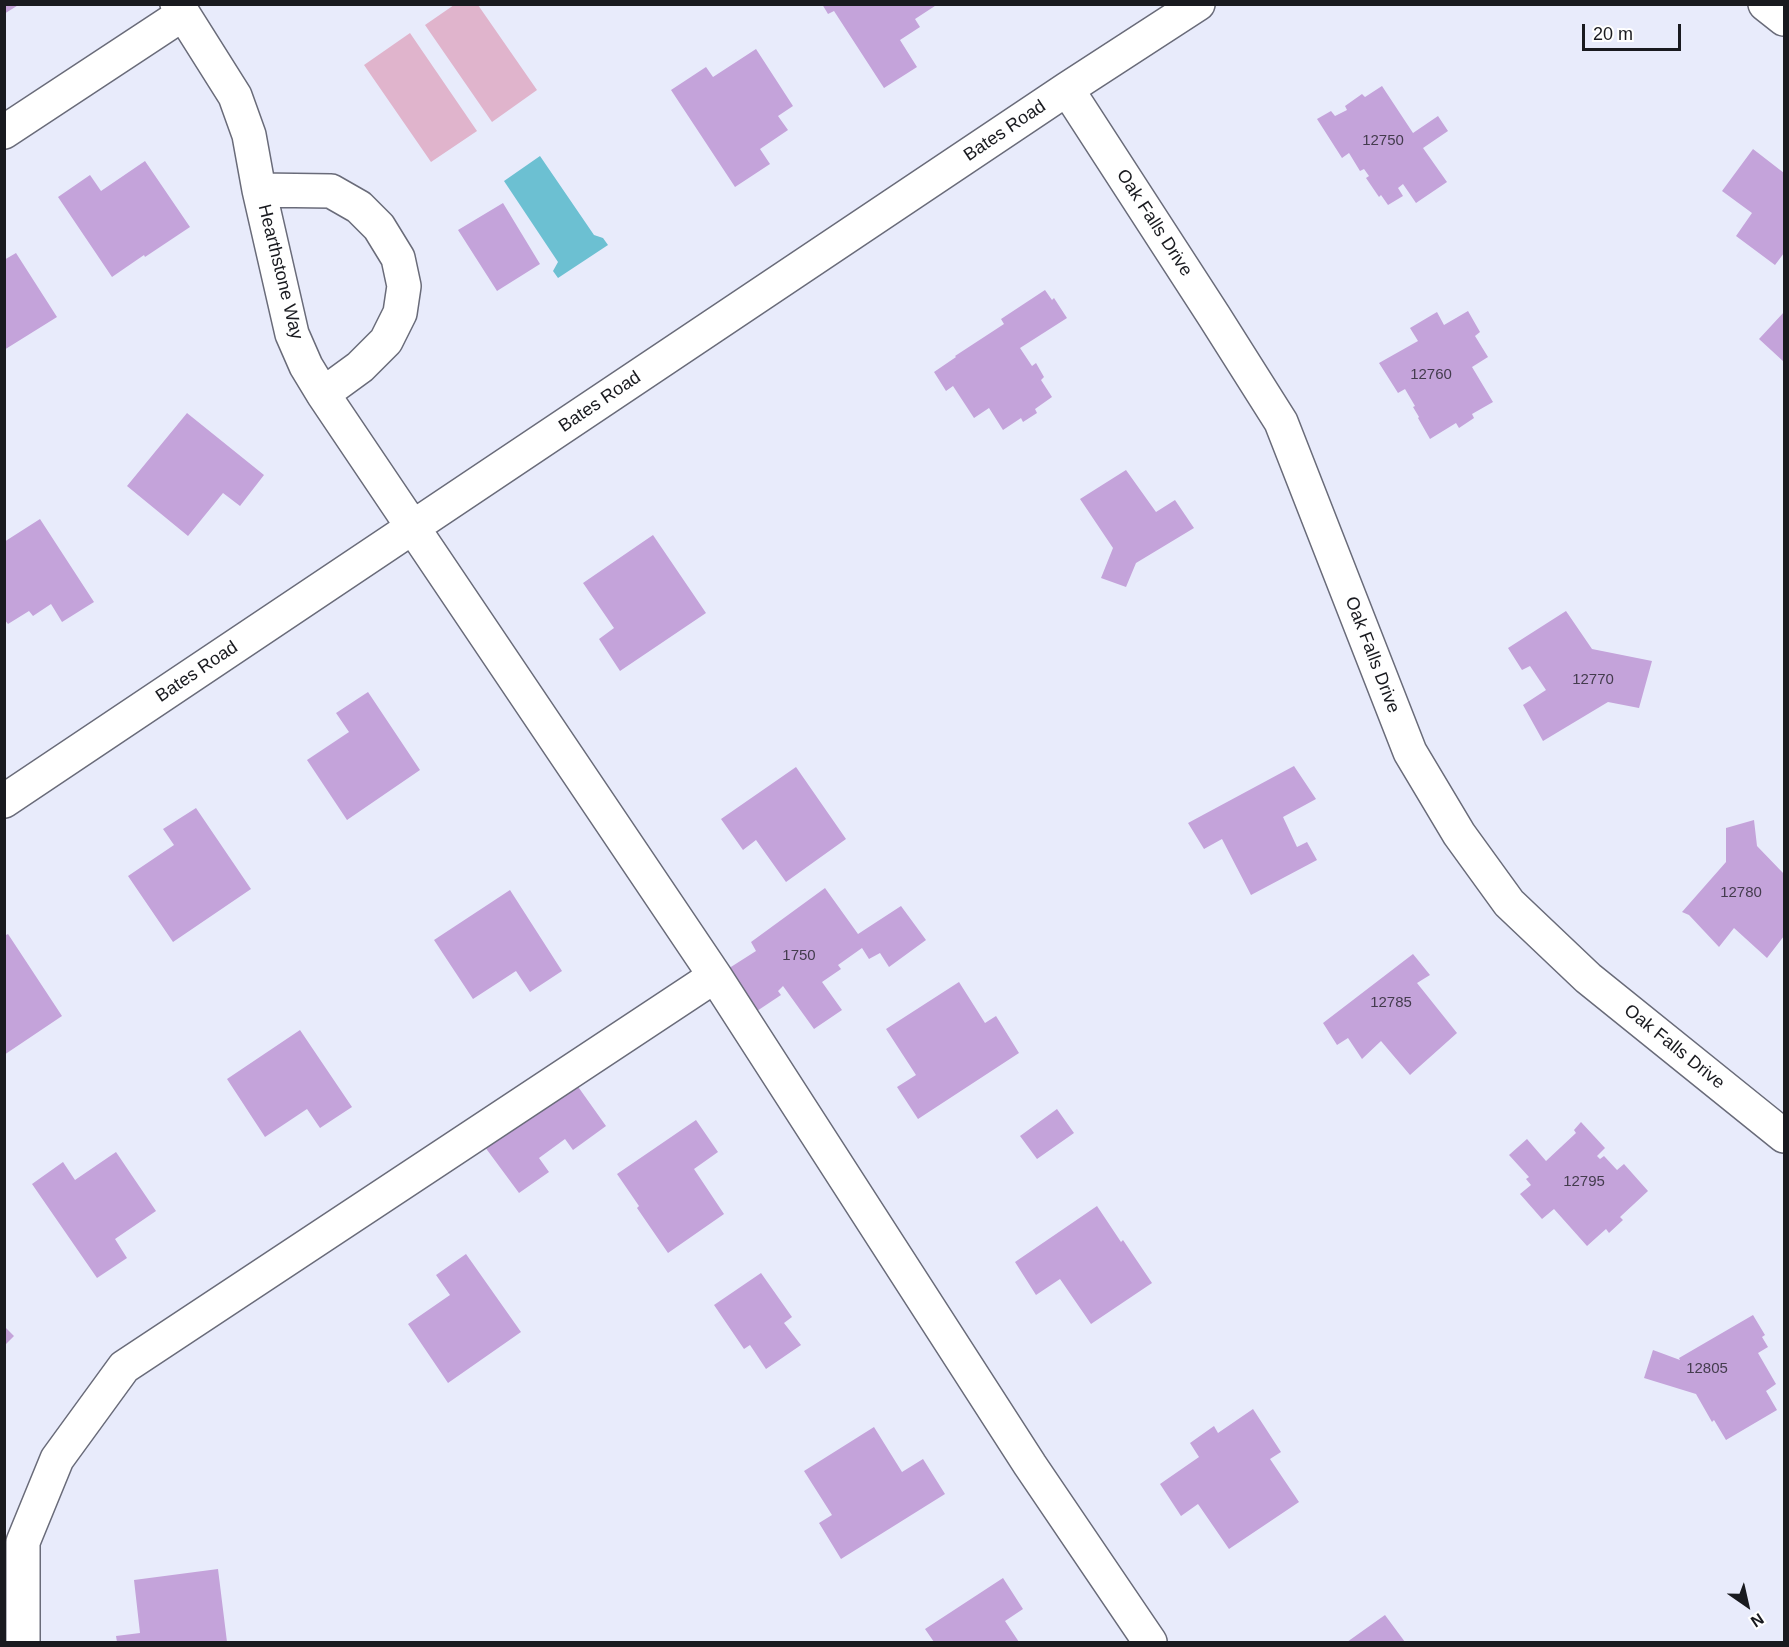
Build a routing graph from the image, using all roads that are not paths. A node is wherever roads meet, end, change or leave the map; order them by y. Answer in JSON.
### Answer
{"nodes":[{"id":1,"x":1198,"y":4,"type":"edge"},
{"id":2,"x":1765,"y":4,"type":"edge"},
{"id":3,"x":180,"y":9,"type":"edge"},
{"id":4,"x":1785,"y":19,"type":"edge"},
{"id":5,"x":1068,"y":89,"type":"junction"},
{"id":6,"x":4,"y":132,"type":"edge"},
{"id":7,"x":259,"y":190,"type":"junction"},
{"id":8,"x":323,"y":394,"type":"junction"},
{"id":9,"x":413,"y":527,"type":"junction"},
{"id":10,"x":4,"y":801,"type":"edge"},
{"id":11,"x":715,"y":976,"type":"junction"},
{"id":12,"x":1785,"y":1136,"type":"edge"},
{"id":13,"x":23,"y":1642,"type":"edge"},
{"id":14,"x":1150,"y":1642,"type":"edge"}],
"edges":[{"from":1,"to":5,"type":"street","name":"Bates Road"},
{"from":2,"to":4,"type":"street"},
{"from":3,"to":6,"type":"street"},
{"from":3,"to":7,"type":"street","name":"Hearthstone Way"},
{"from":5,"to":9,"type":"street","name":"Bates Road"},
{"from":5,"to":12,"type":"street","name":"Oak Falls Drive"},
{"from":7,"to":8,"type":"street","name":"Hearthstone Way"},
{"from":7,"to":8,"type":"street"},
{"from":8,"to":9,"type":"street","name":"Hearthstone Way"},
{"from":9,"to":10,"type":"street","name":"Bates Road"},
{"from":9,"to":11,"type":"street","name":"Hearthstone Way"},
{"from":11,"to":13,"type":"street"},
{"from":11,"to":14,"type":"street","name":"Hearthstone Way"}]}
